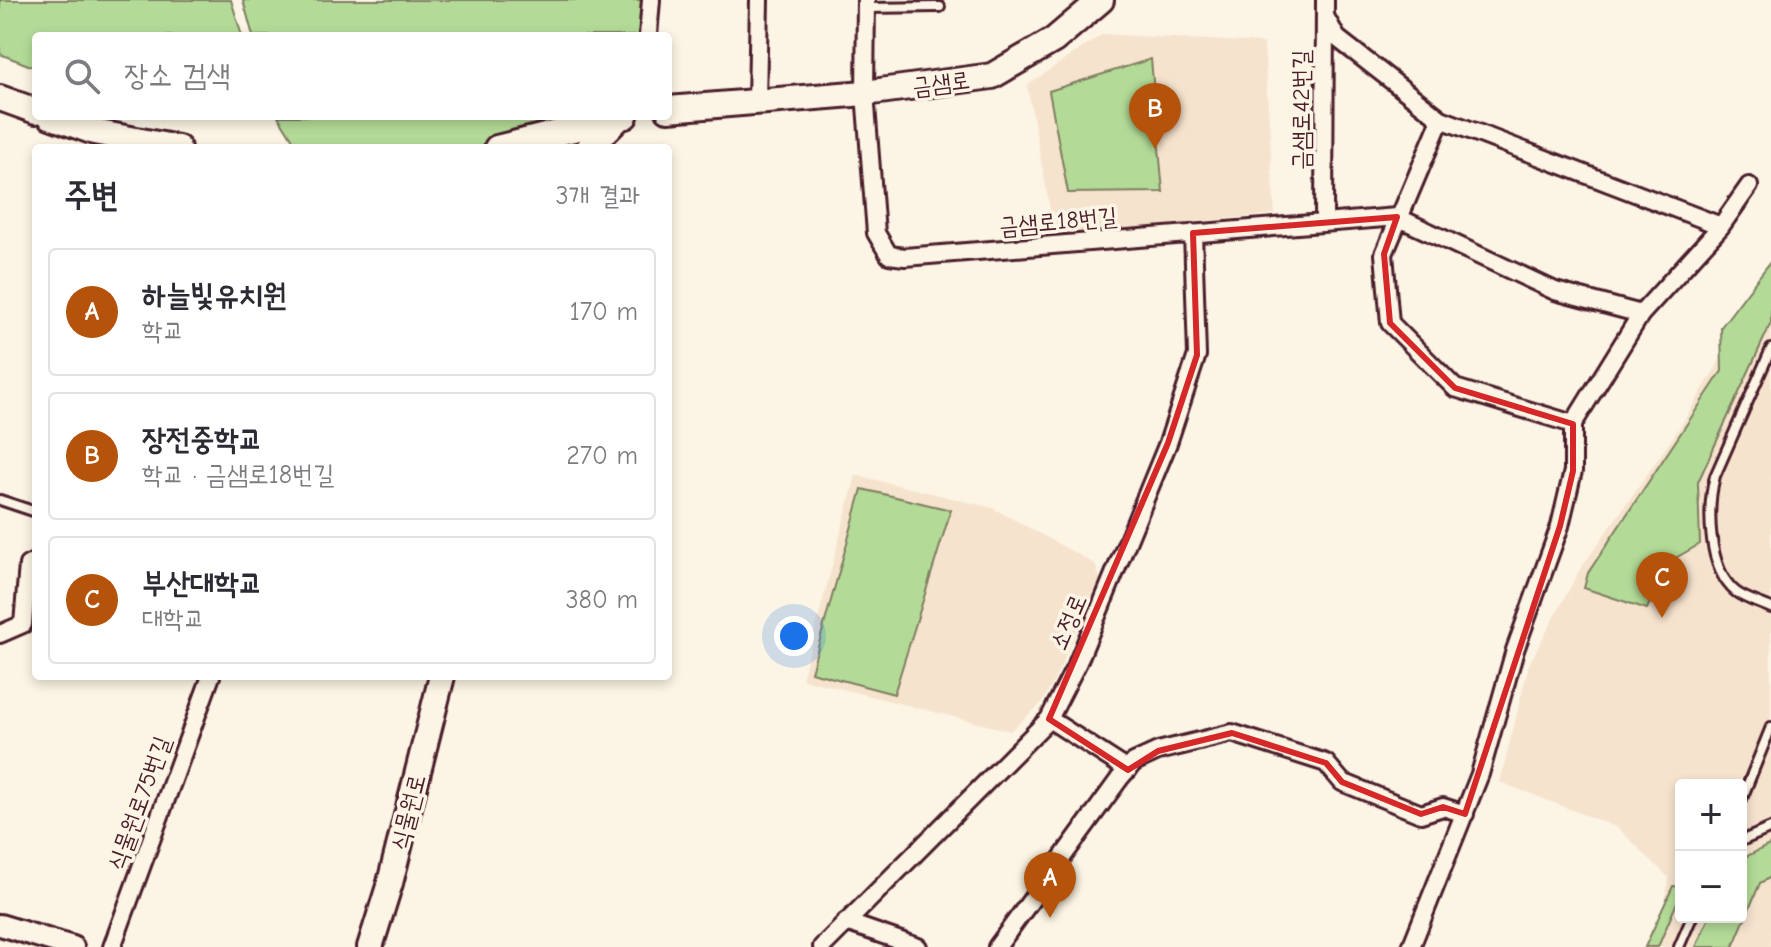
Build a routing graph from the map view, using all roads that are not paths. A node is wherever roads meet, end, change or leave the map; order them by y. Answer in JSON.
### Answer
{"nodes":[{"id":1,"x":651,"y":0,"type":"edge"},
{"id":2,"x":759,"y":0,"type":"edge"},
{"id":3,"x":1101,"y":0,"type":"edge"},
{"id":4,"x":866,"y":4,"type":"edge"},
{"id":5,"x":940,"y":7,"type":"dead end"},
{"id":6,"x":1325,"y":8,"type":"edge"},
{"id":7,"x":648,"y":32,"type":"edge"},
{"id":8,"x":865,"y":93,"type":"junction"},
{"id":9,"x":0,"y":98,"type":"edge"},
{"id":10,"x":757,"y":102,"type":"junction"},
{"id":11,"x":672,"y":109,"type":"edge"},
{"id":12,"x":32,"y":110,"type":"edge"},
{"id":13,"x":1441,"y":119,"type":"junction"},
{"id":14,"x":61,"y":120,"type":"edge"},
{"id":15,"x":610,"y":120,"type":"edge"},
{"id":16,"x":619,"y":120,"type":"edge"},
{"id":17,"x":157,"y":144,"type":"edge"},
{"id":18,"x":518,"y":144,"type":"edge"},
{"id":19,"x":593,"y":144,"type":"edge"},
{"id":20,"x":1749,"y":186,"type":"dead end"},
{"id":21,"x":1397,"y":217,"type":"junction"},
{"id":22,"x":1324,"y":221,"type":"junction"},
{"id":23,"x":1721,"y":226,"type":"junction"},
{"id":24,"x":1193,"y":233,"type":"junction"},
{"id":25,"x":1641,"y":314,"type":"junction"},
{"id":26,"x":1771,"y":349,"type":"edge"},
{"id":27,"x":1573,"y":424,"type":"junction"},
{"id":28,"x":0,"y":500,"type":"edge"},
{"id":29,"x":32,"y":511,"type":"edge"},
{"id":30,"x":32,"y":563,"type":"edge"},
{"id":31,"x":1771,"y":608,"type":"edge"},
{"id":32,"x":0,"y":634,"type":"edge"},
{"id":33,"x":210,"y":680,"type":"edge"},
{"id":34,"x":441,"y":680,"type":"edge"},
{"id":35,"x":1049,"y":719,"type":"junction"},
{"id":36,"x":1771,"y":727,"type":"edge"},
{"id":37,"x":1128,"y":770,"type":"junction"},
{"id":38,"x":1747,"y":786,"type":"edge"},
{"id":39,"x":1465,"y":814,"type":"junction"},
{"id":40,"x":1771,"y":828,"type":"edge"},
{"id":41,"x":1747,"y":838,"type":"edge"},
{"id":42,"x":846,"y":922,"type":"junction"},
{"id":43,"x":1689,"y":923,"type":"edge"},
{"id":44,"x":0,"y":925,"type":"edge"},
{"id":45,"x":73,"y":947,"type":"edge"},
{"id":46,"x":112,"y":947,"type":"edge"},
{"id":47,"x":370,"y":947,"type":"edge"},
{"id":48,"x":822,"y":947,"type":"edge"},
{"id":49,"x":918,"y":947,"type":"edge"},
{"id":50,"x":997,"y":947,"type":"edge"},
{"id":51,"x":1411,"y":947,"type":"edge"},
{"id":52,"x":1679,"y":947,"type":"edge"}],
"edges":[{"from":1,"to":7,"type":"street"},
{"from":2,"to":10,"type":"street"},
{"from":3,"to":8,"type":"main road","name":"금샘로"},
{"from":4,"to":5,"type":"lane"},
{"from":4,"to":8,"type":"street"},
{"from":6,"to":13,"type":"street"},
{"from":6,"to":22,"type":"street","name":"금샘로42번길"},
{"from":8,"to":10,"type":"main road","name":"금샘로"},
{"from":8,"to":24,"type":"street","name":"금샘로18번길"},
{"from":9,"to":12,"type":"main road"},
{"from":10,"to":11,"type":"main road","name":"금샘로"},
{"from":13,"to":21,"type":"street"},
{"from":13,"to":23,"type":"street"},
{"from":14,"to":17,"type":"main road"},
{"from":15,"to":18,"type":"main road"},
{"from":16,"to":19,"type":"main road"},
{"from":20,"to":23,"type":"street"},
{"from":21,"to":22,"type":"street","name":"금샘로18번길"},
{"from":21,"to":25,"type":"street","name":"금샘로18번길"},
{"from":21,"to":27,"type":"street"},
{"from":22,"to":24,"type":"street","name":"금샘로18번길"},
{"from":23,"to":25,"type":"street"},
{"from":24,"to":35,"type":"street","name":"소정로"},
{"from":25,"to":27,"type":"street"},
{"from":26,"to":31,"type":"lane"},
{"from":27,"to":39,"type":"street"},
{"from":28,"to":29,"type":"lane"},
{"from":30,"to":32,"type":"street"},
{"from":33,"to":46,"type":"street","name":"식물원로75번길"},
{"from":34,"to":47,"type":"main road","name":"식물원로"},
{"from":35,"to":37,"type":"street"},
{"from":35,"to":42,"type":"street","name":"소정로"},
{"from":36,"to":38,"type":"lane"},
{"from":37,"to":39,"type":"street"},
{"from":37,"to":50,"type":"street"},
{"from":39,"to":51,"type":"street"},
{"from":40,"to":41,"type":"lane"},
{"from":42,"to":48,"type":"street","name":"소정로"},
{"from":42,"to":49,"type":"street"},
{"from":43,"to":52,"type":"lane"},
{"from":44,"to":45,"type":"street"}]}
